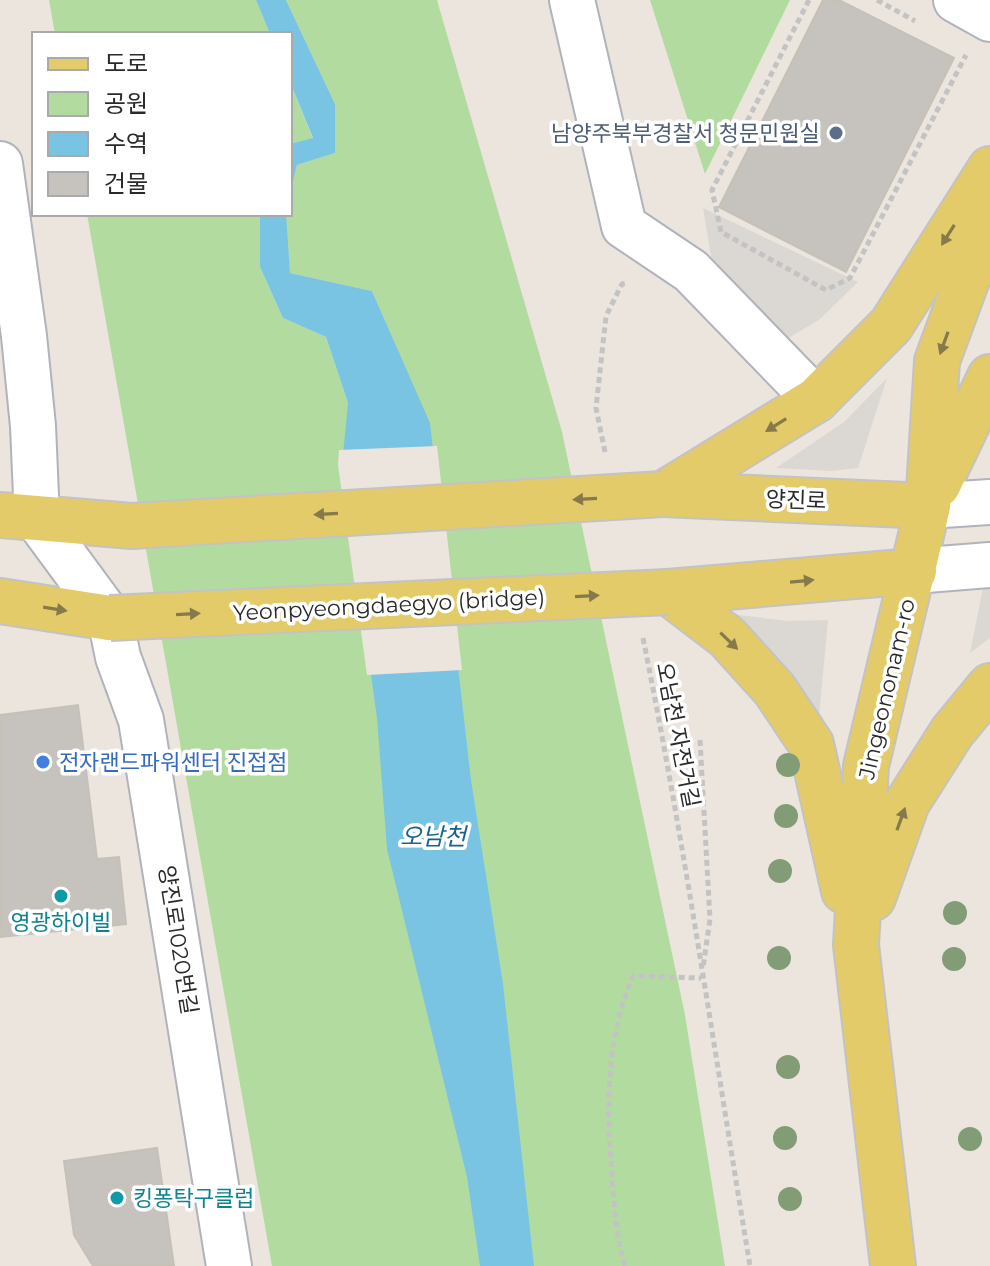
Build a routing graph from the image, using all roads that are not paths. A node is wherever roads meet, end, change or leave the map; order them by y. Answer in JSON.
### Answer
{"nodes":[{"id":1,"x":572,"y":0,"type":"edge"},
{"id":2,"x":956,"y":0,"type":"edge"},
{"id":3,"x":979,"y":34,"type":"edge"},
{"id":4,"x":0,"y":164,"type":"edge"},
{"id":5,"x":990,"y":169,"type":"edge"},
{"id":6,"x":990,"y":217,"type":"edge"},
{"id":7,"x":990,"y":377,"type":"edge"},
{"id":8,"x":816,"y":400,"type":"junction"},
{"id":9,"x":663,"y":494,"type":"junction"},
{"id":10,"x":990,"y":502,"type":"edge"},
{"id":11,"x":928,"y":506,"type":"junction"},
{"id":12,"x":19,"y":517,"type":"edge"},
{"id":13,"x":990,"y":565,"type":"edge"},
{"id":14,"x":914,"y":571,"type":"junction"},
{"id":15,"x":668,"y":592,"type":"junction"},
{"id":16,"x":0,"y":601,"type":"edge"},
{"id":17,"x":110,"y":618,"type":"junction"},
{"id":18,"x":990,"y":686,"type":"edge"},
{"id":19,"x":856,"y":945,"type":"junction"},
{"id":20,"x":229,"y":1266,"type":"edge"},
{"id":21,"x":893,"y":1266,"type":"edge"}],
"edges":[{"from":1,"to":8,"type":"street"},
{"from":2,"to":3,"type":"street"},
{"from":4,"to":12,"type":"street"},
{"from":5,"to":8,"type":"main road","one_way":true},
{"from":6,"to":11,"type":"main road","name":"Jingeononam-ro","one_way":true},
{"from":7,"to":11,"type":"main road"},
{"from":8,"to":9,"type":"main road","one_way":true},
{"from":9,"to":11,"type":"main road","name":"양진로"},
{"from":9,"to":12,"type":"main road","name":"양진로","one_way":true,"bridge":true},
{"from":10,"to":11,"type":"street"},
{"from":11,"to":14,"type":"main road","name":"Jingeononam-ro"},
{"from":12,"to":17,"type":"street"},
{"from":13,"to":14,"type":"street"},
{"from":15,"to":14,"type":"main road","one_way":true},
{"from":14,"to":19,"type":"main road","name":"Jingeononam-ro"},
{"from":17,"to":15,"type":"main road","name":"Yeonpyeongdaegyo (bridge)","one_way":true,"bridge":true},
{"from":15,"to":19,"type":"main road","one_way":true},
{"from":16,"to":17,"type":"main road","name":"Yeonpyeongdaegyo (bridge)","one_way":true},
{"from":17,"to":20,"type":"street","name":"양진로1020번길"},
{"from":19,"to":18,"type":"main road","one_way":true},
{"from":19,"to":21,"type":"main road","name":"Jingeononam-ro"}]}
